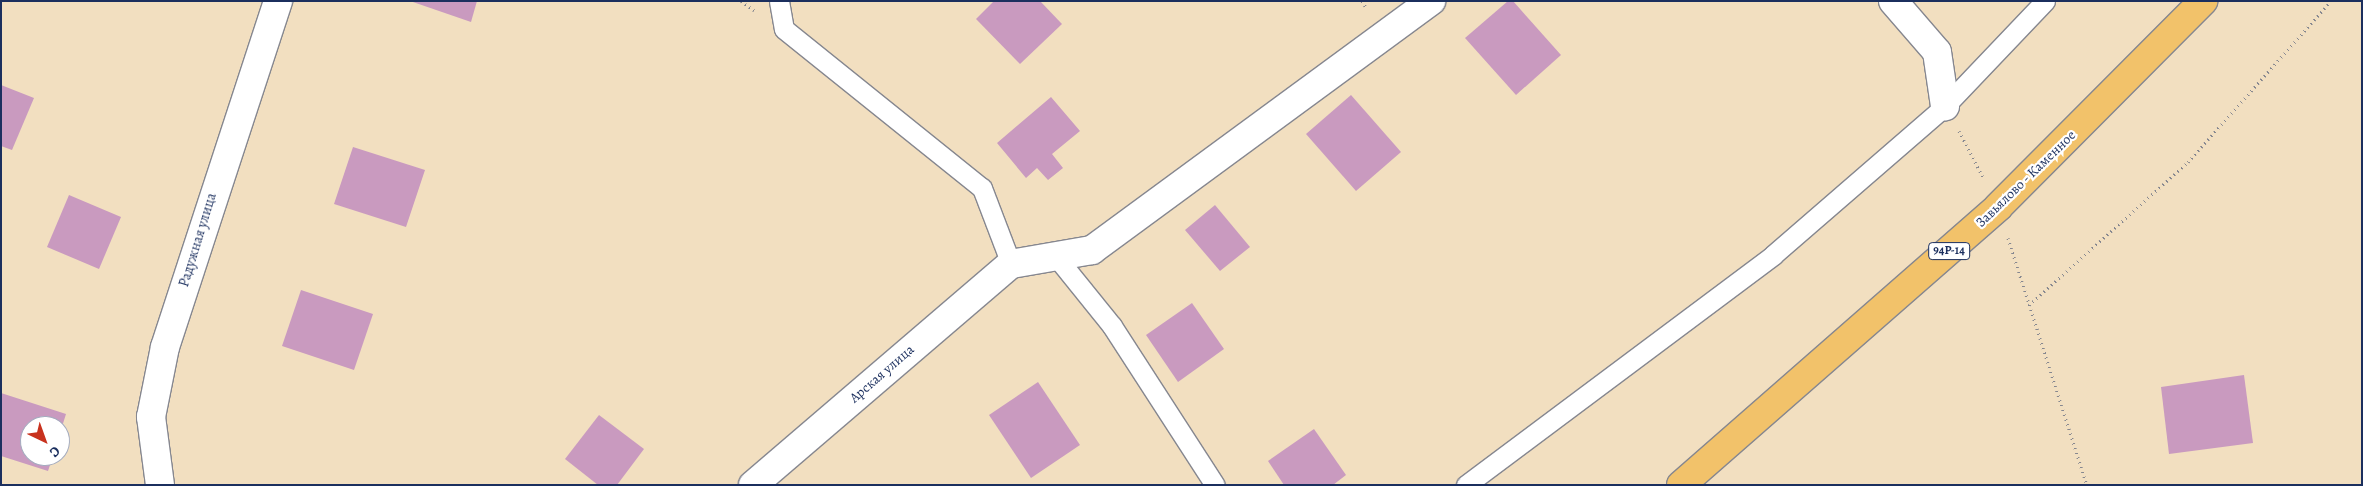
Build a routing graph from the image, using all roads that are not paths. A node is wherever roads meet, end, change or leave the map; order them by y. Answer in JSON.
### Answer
{"nodes":[{"id":1,"x":278,"y":1,"type":"edge"},
{"id":2,"x":779,"y":1,"type":"edge"},
{"id":3,"x":1431,"y":1,"type":"edge"},
{"id":4,"x":1893,"y":1,"type":"edge"},
{"id":5,"x":2045,"y":1,"type":"edge"},
{"id":6,"x":2203,"y":1,"type":"edge"},
{"id":7,"x":1945,"y":106,"type":"junction"},
{"id":8,"x":1054,"y":254,"type":"junction"},
{"id":9,"x":1011,"y":264,"type":"junction"},
{"id":10,"x":160,"y":485,"type":"edge"},
{"id":11,"x":753,"y":485,"type":"edge"},
{"id":12,"x":1215,"y":485,"type":"edge"},
{"id":13,"x":1466,"y":485,"type":"edge"},
{"id":14,"x":1681,"y":485,"type":"edge"}],
"edges":[{"from":1,"to":10,"type":"street","name":"Радужная улица"},
{"from":2,"to":9,"type":"lane"},
{"from":3,"to":8,"type":"street"},
{"from":4,"to":7,"type":"street"},
{"from":5,"to":7,"type":"lane"},
{"from":6,"to":14,"type":"main road","name":"Завьялово - Каменное","number":"94Р-14"},
{"from":7,"to":13,"type":"lane"},
{"from":8,"to":9,"type":"street"},
{"from":8,"to":12,"type":"lane"},
{"from":9,"to":11,"type":"street","name":"Арская улица"}]}
